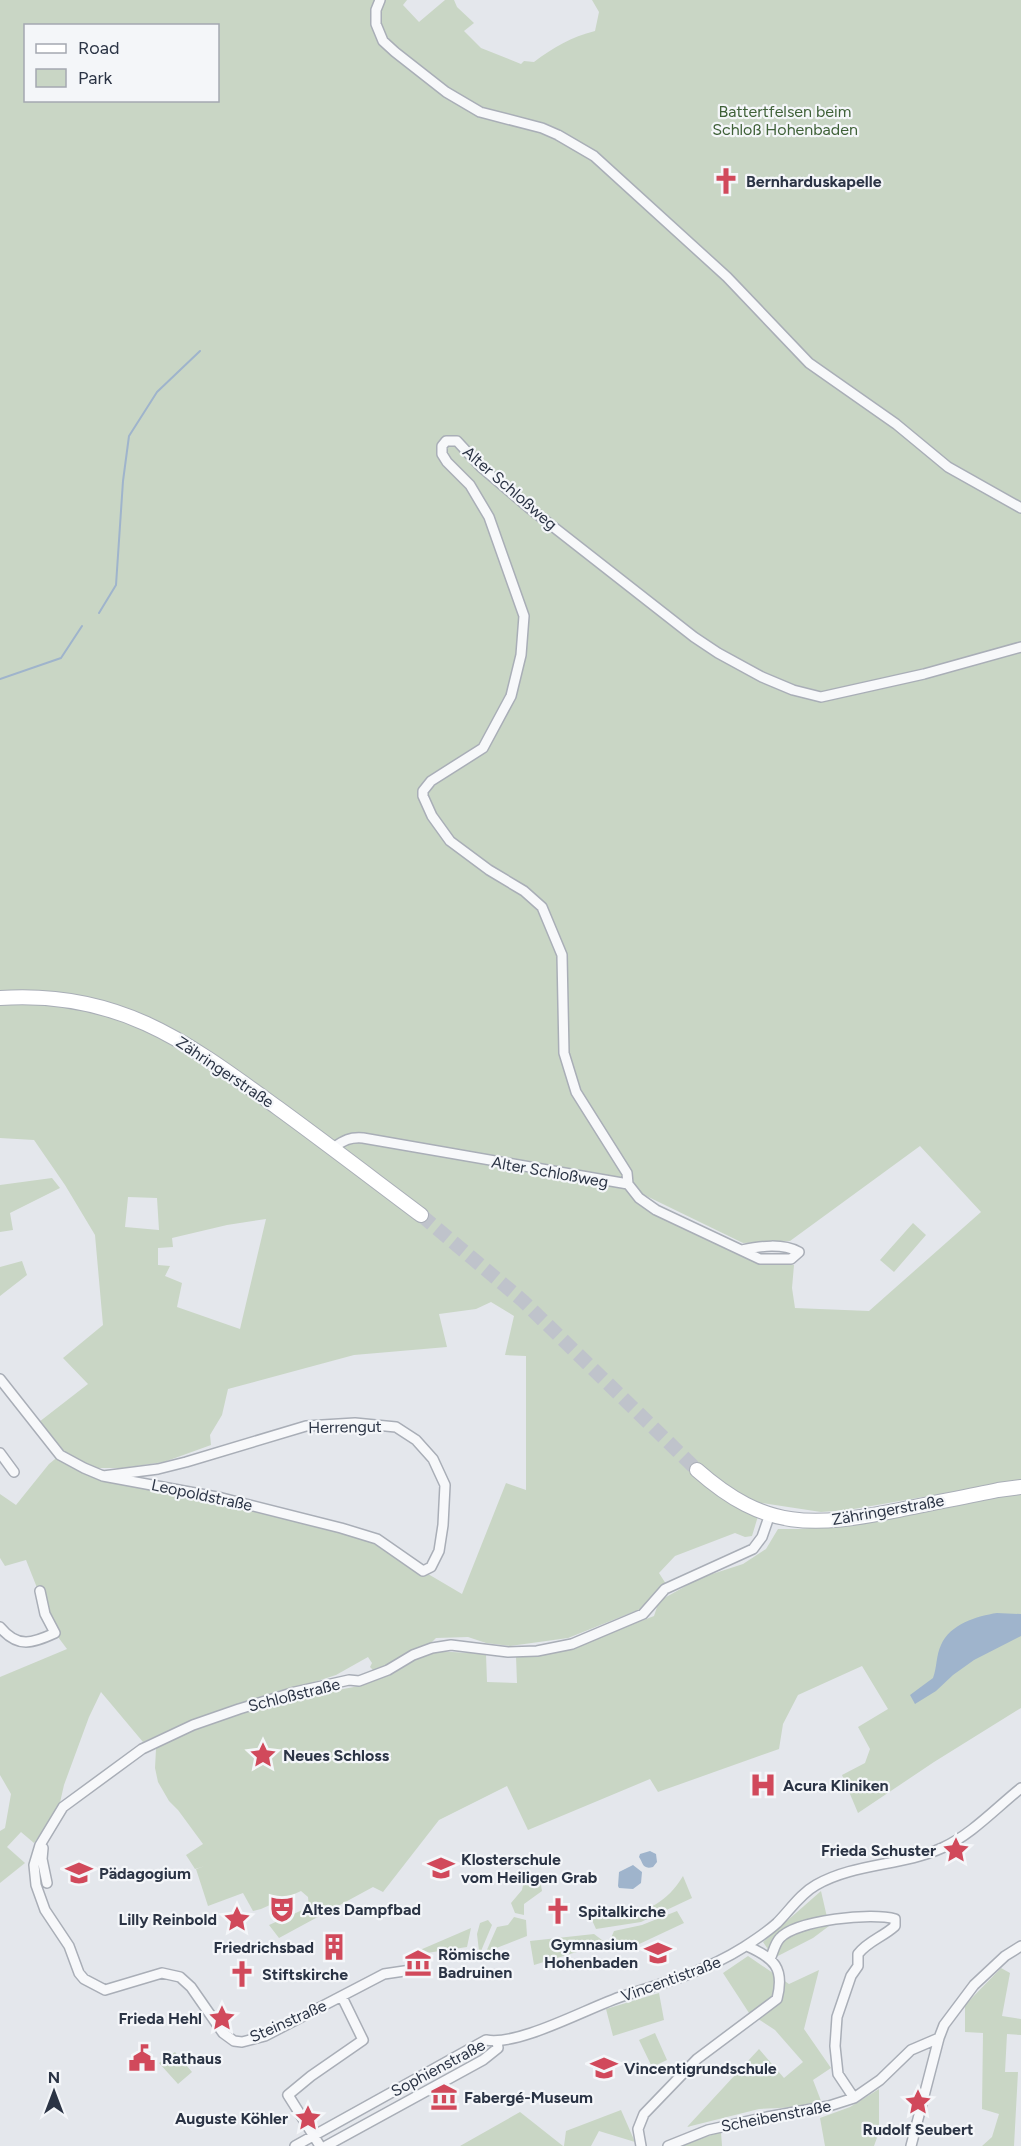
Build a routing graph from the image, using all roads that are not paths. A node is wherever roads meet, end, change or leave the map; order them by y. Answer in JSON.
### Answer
{"nodes":[{"id":1,"x":380,"y":0,"type":"edge"},
{"id":2,"x":1021,"y":508,"type":"edge"},
{"id":3,"x":1021,"y":647,"type":"edge"},
{"id":4,"x":0,"y":998,"type":"edge"},
{"id":5,"x":333,"y":1148,"type":"junction"},
{"id":6,"x":628,"y":1184,"type":"junction"},
{"id":7,"x":421,"y":1215,"type":"tunnel mouth"},
{"id":8,"x":742,"y":1250,"type":"junction"},
{"id":9,"x":0,"y":1379,"type":"edge"},
{"id":10,"x":0,"y":1453,"type":"edge"},
{"id":11,"x":697,"y":1470,"type":"tunnel mouth"},
{"id":12,"x":14,"y":1472,"type":"dead end"},
{"id":13,"x":104,"y":1476,"type":"junction"},
{"id":14,"x":1021,"y":1487,"type":"edge"},
{"id":15,"x":770,"y":1514,"type":"junction"},
{"id":16,"x":431,"y":1567,"type":"joint"},
{"id":17,"x":40,"y":1591,"type":"dead end"},
{"id":18,"x":0,"y":1627,"type":"edge"},
{"id":19,"x":1021,"y":1788,"type":"edge"},
{"id":20,"x":44,"y":1839,"type":"junction"},
{"id":21,"x":47,"y":1883,"type":"dead end"},
{"id":22,"x":747,"y":1946,"type":"junction"},
{"id":23,"x":1021,"y":1946,"type":"edge"},
{"id":24,"x":770,"y":1959,"type":"junction"},
{"id":25,"x":411,"y":1970,"type":"dead end"},
{"id":26,"x":342,"y":1997,"type":"junction"},
{"id":27,"x":939,"y":2038,"type":"junction"},
{"id":28,"x":234,"y":2041,"type":"joint"},
{"id":29,"x":497,"y":2041,"type":"junction"},
{"id":30,"x":854,"y":2098,"type":"junction"},
{"id":31,"x":315,"y":2136,"type":"junction"},
{"id":32,"x":295,"y":2146,"type":"edge"},
{"id":33,"x":321,"y":2146,"type":"edge"},
{"id":34,"x":326,"y":2146,"type":"edge"},
{"id":35,"x":641,"y":2146,"type":"edge"},
{"id":36,"x":668,"y":2146,"type":"edge"},
{"id":37,"x":911,"y":2146,"type":"edge"}],
"edges":[{"from":1,"to":2,"type":"street"},
{"from":3,"to":6,"type":"street","name":"Alter Schloßweg"},
{"from":4,"to":5,"type":"main road","name":"Zähringerstraße"},
{"from":5,"to":6,"type":"street","name":"Alter Schloßweg"},
{"from":5,"to":7,"type":"main road","name":"Zähringerstraße"},
{"from":6,"to":8,"type":"street"},
{"from":8,"to":8,"type":"street"},
{"from":9,"to":13,"type":"street","name":"Leopoldstraße"},
{"from":10,"to":12,"type":"street"},
{"from":11,"to":15,"type":"main road","name":"Zähringerstraße"},
{"from":13,"to":16,"type":"street","name":"Leopoldstraße"},
{"from":13,"to":16,"type":"street","name":"Herrengut"},
{"from":14,"to":15,"type":"main road","name":"Zähringerstraße"},
{"from":15,"to":20,"type":"street","name":"Schloßstraße"},
{"from":17,"to":18,"type":"street"},
{"from":19,"to":22,"type":"street","name":"Vincentistraße"},
{"from":20,"to":21,"type":"street"},
{"from":20,"to":28,"type":"street","name":"Schloßstraße"},
{"from":22,"to":24,"type":"street"},
{"from":22,"to":29,"type":"street","name":"Vincentistraße"},
{"from":23,"to":27,"type":"street"},
{"from":24,"to":30,"type":"street"},
{"from":24,"to":35,"type":"street"},
{"from":25,"to":26,"type":"street","name":"Steinstraße"},
{"from":26,"to":28,"type":"street","name":"Steinstraße"},
{"from":26,"to":31,"type":"street"},
{"from":27,"to":30,"type":"street","name":"Scheibenstraße"},
{"from":27,"to":37,"type":"street"},
{"from":29,"to":31,"type":"street","name":"Sophienstraße"},
{"from":29,"to":34,"type":"street","name":"Sophienstraße"},
{"from":30,"to":36,"type":"street","name":"Scheibenstraße"},
{"from":31,"to":32,"type":"street","name":"Sophienstraße"},
{"from":31,"to":33,"type":"street"}]}
